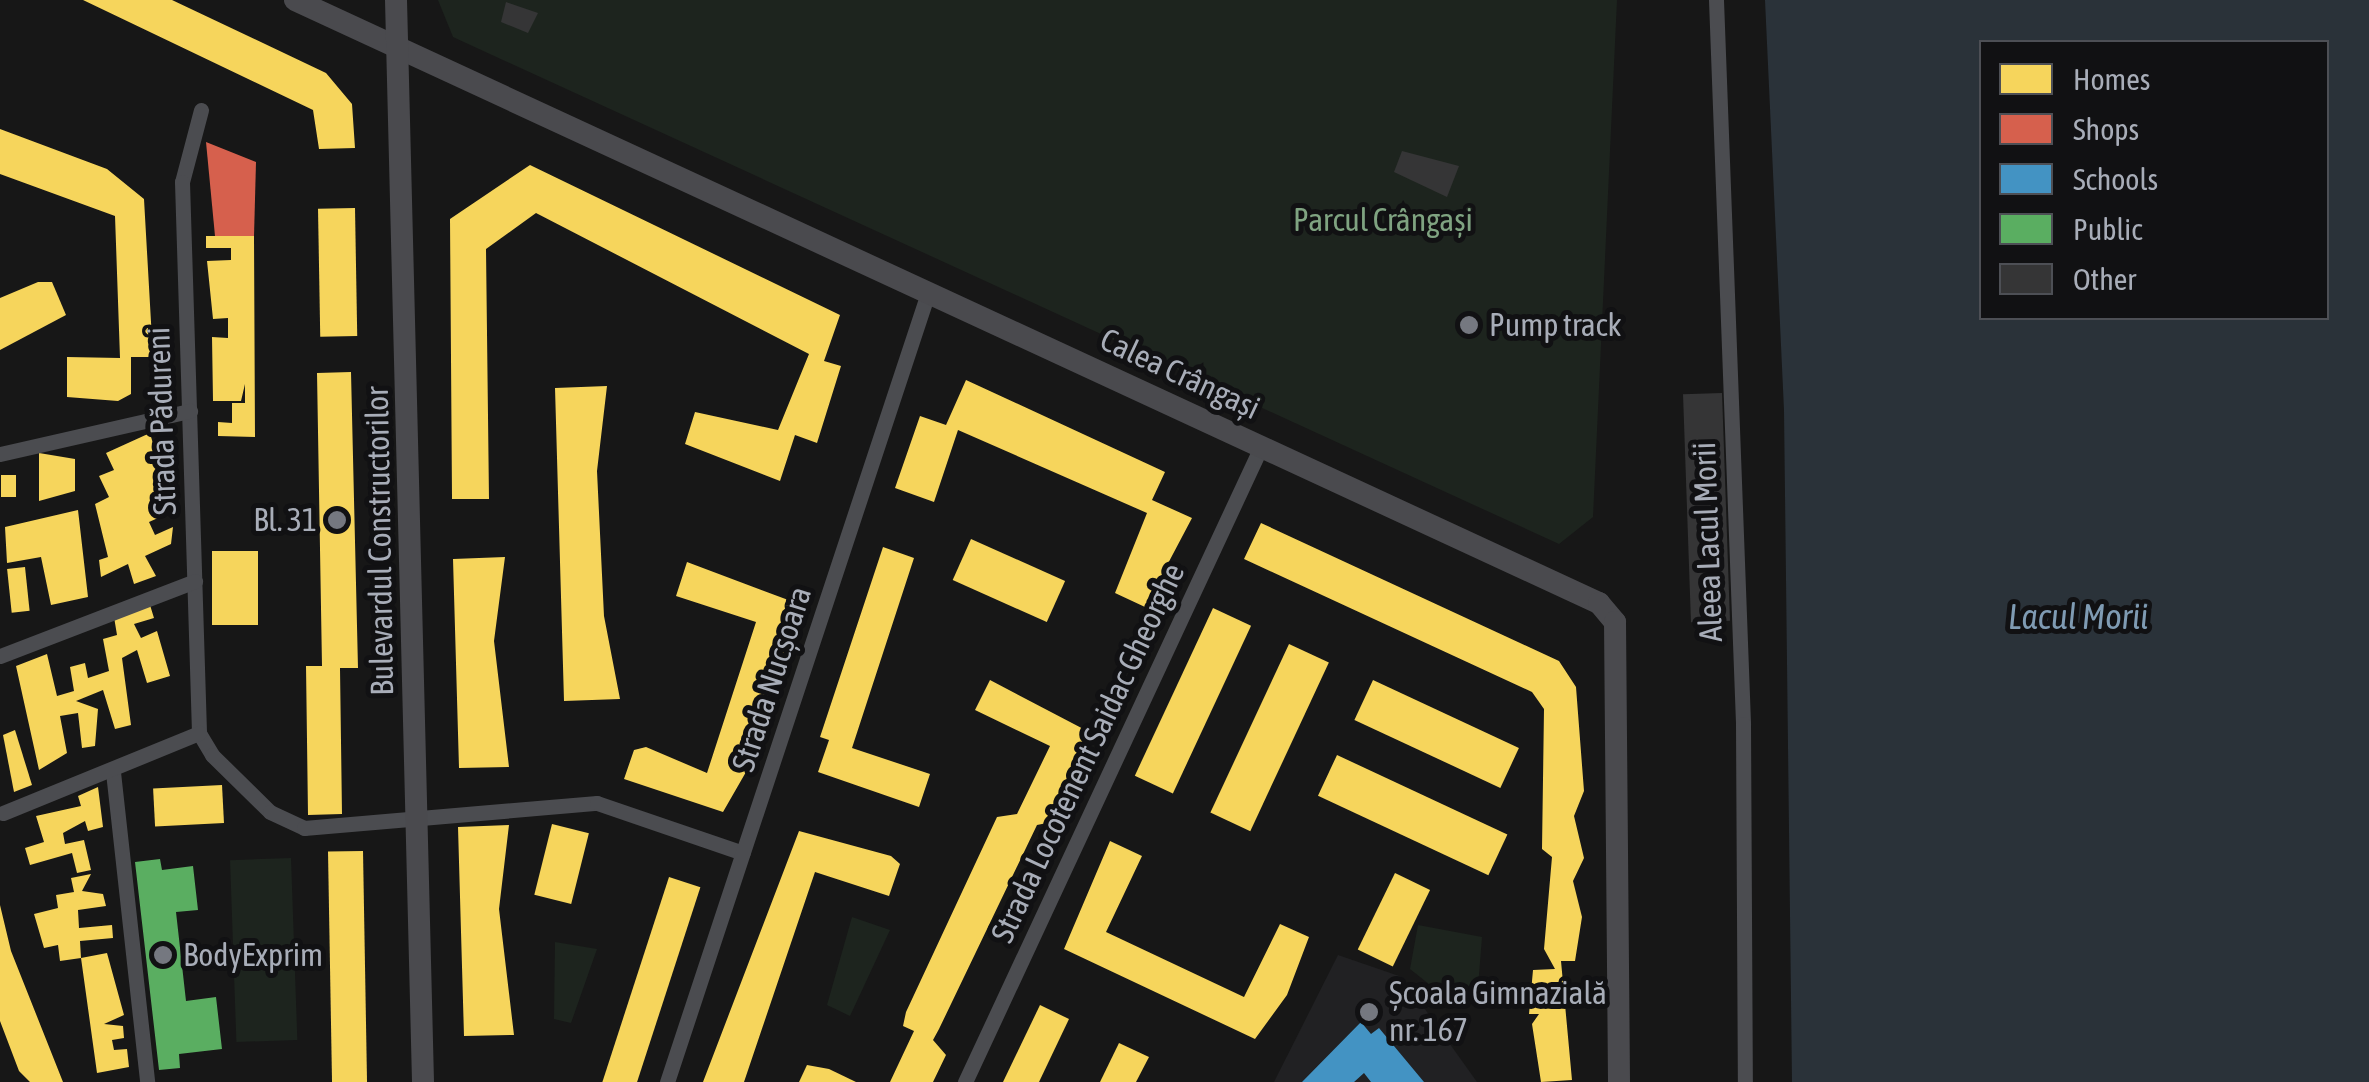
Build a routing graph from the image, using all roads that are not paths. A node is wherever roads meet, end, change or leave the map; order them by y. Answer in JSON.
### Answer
{"nodes":[{"id":1,"x":295,"y":0,"type":"edge"},
{"id":2,"x":396,"y":0,"type":"edge"},
{"id":3,"x":1716,"y":0,"type":"edge"},
{"id":4,"x":400,"y":47,"type":"junction"},
{"id":5,"x":201,"y":110,"type":"dead end"},
{"id":6,"x":928,"y":293,"type":"junction"},
{"id":7,"x":190,"y":411,"type":"junction"},
{"id":8,"x":1261,"y":447,"type":"junction"},
{"id":9,"x":0,"y":454,"type":"edge"},
{"id":10,"x":194,"y":582,"type":"junction"},
{"id":11,"x":0,"y":656,"type":"edge"},
{"id":12,"x":199,"y":733,"type":"junction"},
{"id":13,"x":113,"y":772,"type":"junction"},
{"id":14,"x":3,"y":813,"type":"dead end"},
{"id":15,"x":418,"y":817,"type":"junction"},
{"id":16,"x":743,"y":853,"type":"junction"},
{"id":17,"x":148,"y":1082,"type":"edge"},
{"id":18,"x":423,"y":1082,"type":"edge"},
{"id":19,"x":667,"y":1082,"type":"edge"},
{"id":20,"x":966,"y":1082,"type":"edge"},
{"id":21,"x":1619,"y":1082,"type":"edge"},
{"id":22,"x":1745,"y":1082,"type":"edge"}],
"edges":[{"from":1,"to":4,"type":"street","name":"Calea Crângași"},
{"from":2,"to":4,"type":"street","name":"Bulevardul Constructorilor"},
{"from":3,"to":22,"type":"street","name":"Aleea Lacul Morii"},
{"from":4,"to":6,"type":"street","name":"Calea Crângași"},
{"from":4,"to":15,"type":"street","name":"Bulevardul Constructorilor"},
{"from":5,"to":7,"type":"street","name":"Strada Pădureni"},
{"from":6,"to":8,"type":"street","name":"Calea Crângași"},
{"from":6,"to":16,"type":"street","name":"Strada Nucșoara"},
{"from":7,"to":9,"type":"street"},
{"from":7,"to":10,"type":"street","name":"Strada Pădureni"},
{"from":8,"to":20,"type":"street","name":"Strada Locotenent Saidac Gheorghe"},
{"from":8,"to":21,"type":"street","name":"Calea Crângași"},
{"from":10,"to":11,"type":"street"},
{"from":10,"to":12,"type":"street","name":"Strada Pădureni"},
{"from":12,"to":13,"type":"street"},
{"from":12,"to":15,"type":"street"},
{"from":13,"to":14,"type":"street"},
{"from":13,"to":17,"type":"street"},
{"from":15,"to":16,"type":"street"},
{"from":15,"to":18,"type":"street","name":"Bulevardul Constructorilor"},
{"from":16,"to":19,"type":"street","name":"Strada Nucșoara"}]}
